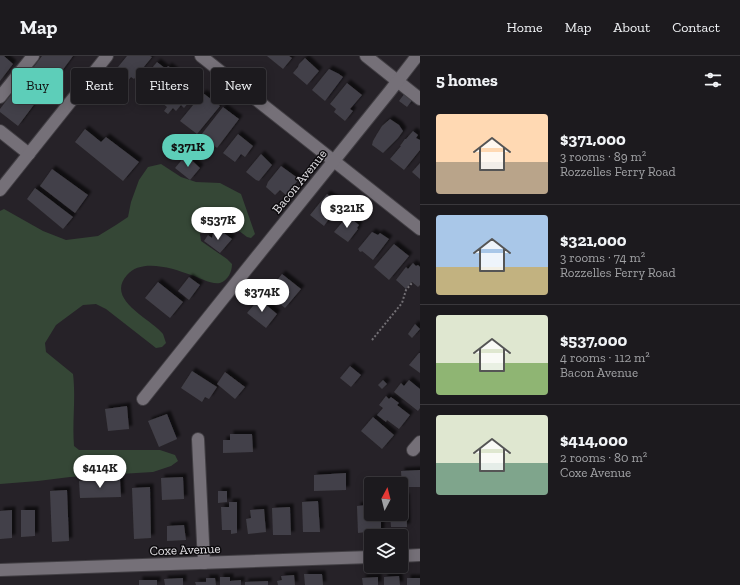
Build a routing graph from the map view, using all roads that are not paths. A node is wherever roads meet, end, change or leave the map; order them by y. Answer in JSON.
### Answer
{"nodes":[{"id":1,"x":33,"y":56,"type":"edge"},
{"id":2,"x":106,"y":56,"type":"edge"},
{"id":3,"x":201,"y":56,"type":"edge"},
{"id":4,"x":366,"y":56,"type":"edge"},
{"id":5,"x":417,"y":56,"type":"edge"},
{"id":6,"x":397,"y":81,"type":"junction"},
{"id":7,"x":0,"y":97,"type":"edge"},
{"id":8,"x":420,"y":99,"type":"edge"},
{"id":9,"x":0,"y":132,"type":"edge"},
{"id":10,"x":29,"y":154,"type":"junction"},
{"id":11,"x":333,"y":161,"type":"junction"},
{"id":12,"x":0,"y":190,"type":"edge"},
{"id":13,"x":420,"y":229,"type":"edge"},
{"id":14,"x":143,"y":399,"type":"dead end"},
{"id":15,"x":198,"y":439,"type":"dead end"},
{"id":16,"x":420,"y":555,"type":"edge"},
{"id":17,"x":408,"y":556,"type":"edge"},
{"id":18,"x":364,"y":557,"type":"edge"},
{"id":19,"x":204,"y":563,"type":"junction"},
{"id":20,"x":0,"y":570,"type":"edge"}],
"edges":[{"from":1,"to":7,"type":"street"},
{"from":2,"to":10,"type":"street"},
{"from":3,"to":11,"type":"street"},
{"from":4,"to":6,"type":"street"},
{"from":5,"to":6,"type":"street","name":"Bacon Avenue"},
{"from":6,"to":8,"type":"street"},
{"from":6,"to":11,"type":"street","name":"Bacon Avenue"},
{"from":9,"to":10,"type":"street"},
{"from":10,"to":12,"type":"street"},
{"from":11,"to":13,"type":"street"},
{"from":11,"to":14,"type":"street","name":"Bacon Avenue"},
{"from":15,"to":19,"type":"street"},
{"from":16,"to":17,"type":"street"},
{"from":18,"to":19,"type":"street","name":"Coxe Avenue"},
{"from":19,"to":20,"type":"street","name":"Coxe Avenue"}]}
